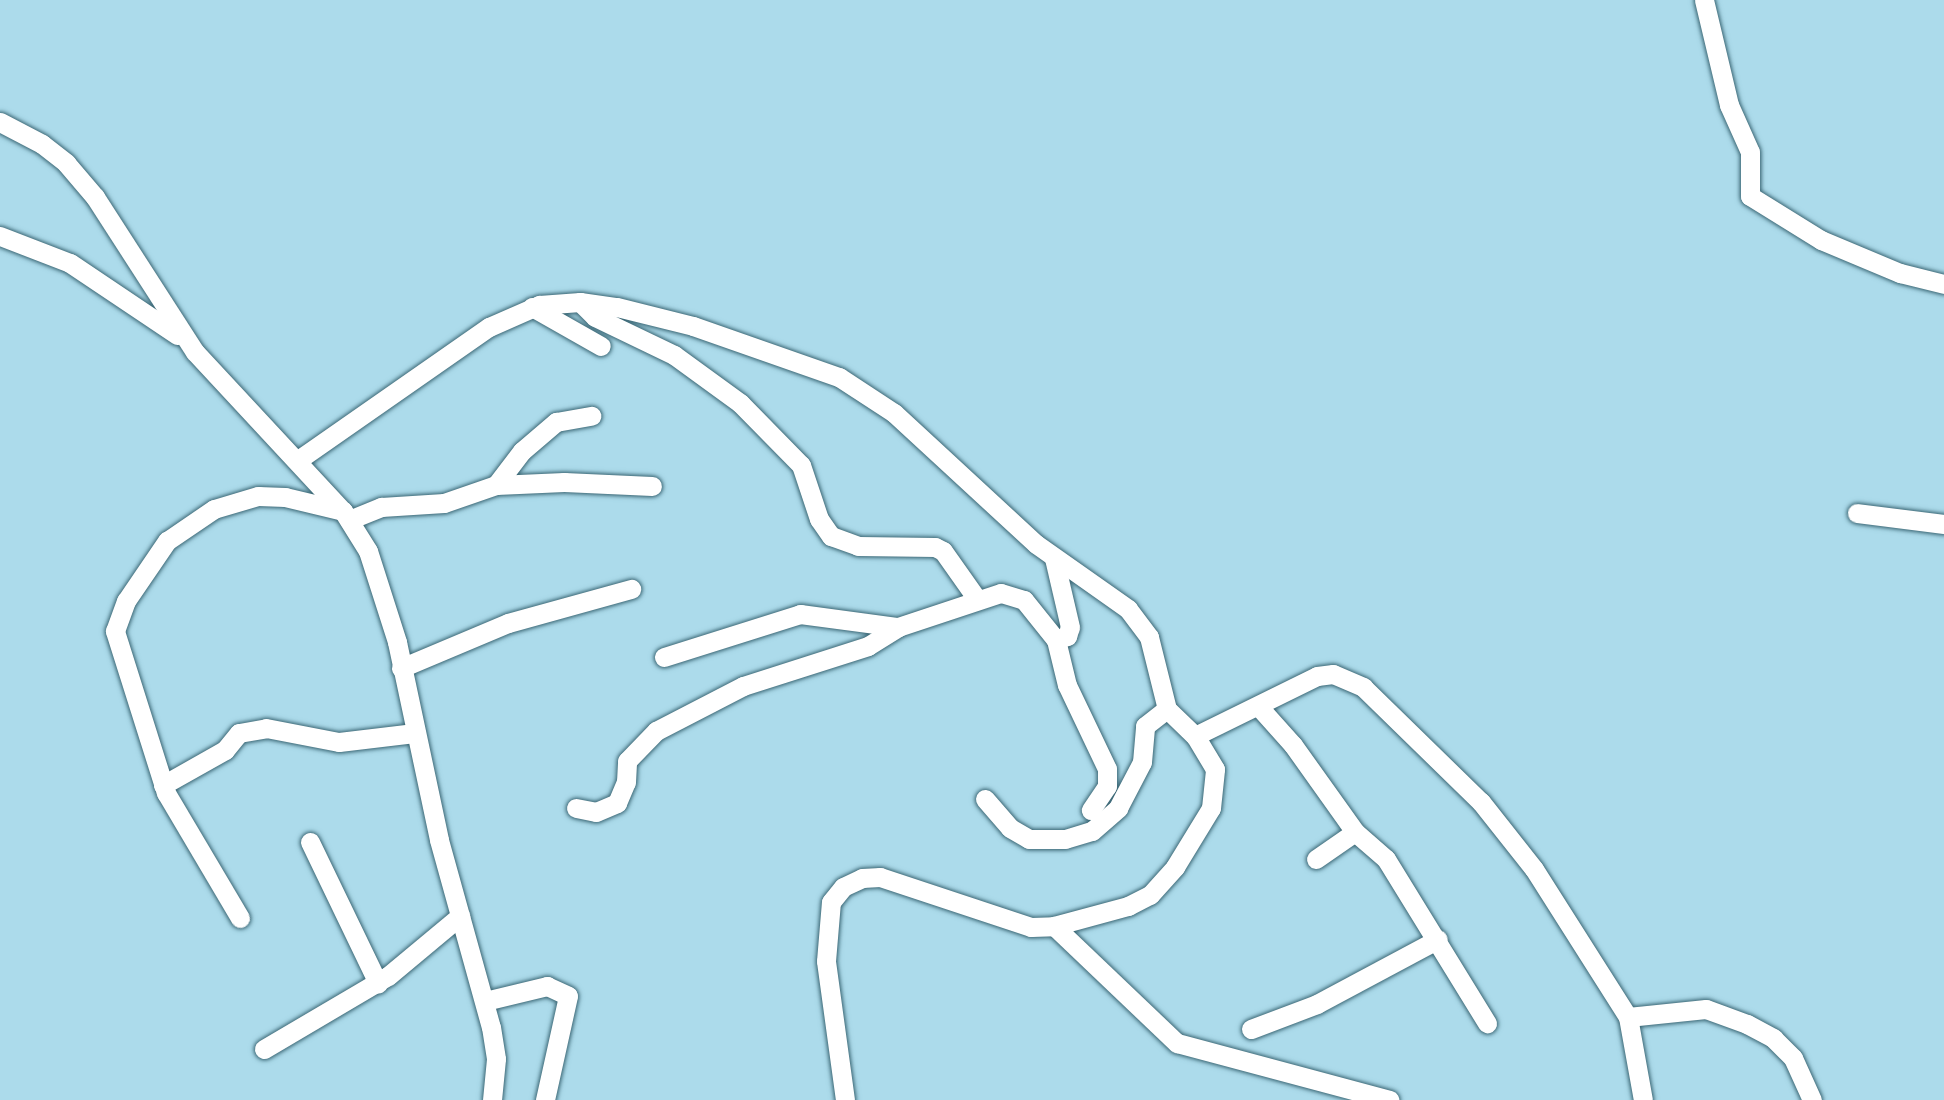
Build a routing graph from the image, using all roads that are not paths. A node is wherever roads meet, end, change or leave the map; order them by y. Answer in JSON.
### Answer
{"nodes":[{"id":1,"x":1704,"y":0,"type":"edge"},
{"id":2,"x":0,"y":122,"type":"edge"},
{"id":3,"x":0,"y":236,"type":"edge"},
{"id":4,"x":1944,"y":284,"type":"edge"},
{"id":5,"x":580,"y":302,"type":"junction"},
{"id":6,"x":532,"y":307,"type":"junction"},
{"id":7,"x":187,"y":341,"type":"junction"},
{"id":8,"x":601,"y":346,"type":"dead end"},
{"id":9,"x":591,"y":416,"type":"dead end"},
{"id":10,"x":298,"y":460,"type":"junction"},
{"id":11,"x":496,"y":485,"type":"junction"},
{"id":12,"x":652,"y":486,"type":"dead end"},
{"id":13,"x":1857,"y":513,"type":"dead end"},
{"id":14,"x":346,"y":516,"type":"junction"},
{"id":15,"x":1944,"y":524,"type":"edge"},
{"id":16,"x":1054,"y":558,"type":"junction"},
{"id":17,"x":631,"y":589,"type":"dead end"},
{"id":18,"x":977,"y":599,"type":"junction"},
{"id":19,"x":898,"y":627,"type":"junction"},
{"id":20,"x":1056,"y":640,"type":"junction"},
{"id":21,"x":664,"y":657,"type":"dead end"},
{"id":22,"x":401,"y":667,"type":"junction"},
{"id":23,"x":1259,"y":706,"type":"junction"},
{"id":24,"x":1167,"y":709,"type":"junction"},
{"id":25,"x":414,"y":733,"type":"junction"},
{"id":26,"x":1195,"y":736,"type":"junction"},
{"id":27,"x":163,"y":785,"type":"junction"},
{"id":28,"x":985,"y":799,"type":"dead end"},
{"id":29,"x":576,"y":808,"type":"dead end"},
{"id":30,"x":1091,"y":810,"type":"dead end"},
{"id":31,"x":1354,"y":832,"type":"junction"},
{"id":32,"x":310,"y":842,"type":"dead end"},
{"id":33,"x":1316,"y":859,"type":"dead end"},
{"id":34,"x":460,"y":916,"type":"junction"},
{"id":35,"x":240,"y":918,"type":"dead end"},
{"id":36,"x":1054,"y":926,"type":"junction"},
{"id":37,"x":1438,"y":939,"type":"junction"},
{"id":38,"x":378,"y":982,"type":"junction"},
{"id":39,"x":485,"y":1001,"type":"junction"},
{"id":40,"x":1628,"y":1017,"type":"junction"},
{"id":41,"x":1487,"y":1023,"type":"dead end"},
{"id":42,"x":1251,"y":1029,"type":"dead end"},
{"id":43,"x":264,"y":1049,"type":"dead end"},
{"id":44,"x":492,"y":1100,"type":"edge"},
{"id":45,"x":545,"y":1100,"type":"edge"},
{"id":46,"x":845,"y":1100,"type":"edge"},
{"id":47,"x":1388,"y":1100,"type":"edge"},
{"id":48,"x":1643,"y":1100,"type":"edge"},
{"id":49,"x":1812,"y":1100,"type":"edge"}],
"edges":[{"from":1,"to":4,"type":"street"},
{"from":2,"to":7,"type":"street"},
{"from":3,"to":7,"type":"street"},
{"from":5,"to":6,"type":"street"},
{"from":5,"to":16,"type":"street"},
{"from":5,"to":18,"type":"street"},
{"from":6,"to":8,"type":"street"},
{"from":6,"to":10,"type":"street"},
{"from":7,"to":10,"type":"street"},
{"from":9,"to":11,"type":"street"},
{"from":10,"to":14,"type":"street"},
{"from":11,"to":12,"type":"street"},
{"from":11,"to":14,"type":"street"},
{"from":13,"to":15,"type":"street"},
{"from":14,"to":22,"type":"street"},
{"from":14,"to":27,"type":"street"},
{"from":16,"to":20,"type":"street"},
{"from":16,"to":24,"type":"street"},
{"from":17,"to":22,"type":"street"},
{"from":18,"to":19,"type":"street"},
{"from":18,"to":20,"type":"street"},
{"from":19,"to":21,"type":"street"},
{"from":19,"to":29,"type":"street"},
{"from":20,"to":30,"type":"street"},
{"from":22,"to":25,"type":"street"},
{"from":23,"to":26,"type":"street"},
{"from":23,"to":31,"type":"street"},
{"from":23,"to":40,"type":"street"},
{"from":24,"to":26,"type":"street"},
{"from":24,"to":28,"type":"street"},
{"from":25,"to":27,"type":"street"},
{"from":25,"to":34,"type":"street"},
{"from":26,"to":36,"type":"street"},
{"from":27,"to":35,"type":"street"},
{"from":31,"to":33,"type":"street"},
{"from":31,"to":37,"type":"street"},
{"from":32,"to":38,"type":"street"},
{"from":34,"to":38,"type":"street"},
{"from":34,"to":39,"type":"street"},
{"from":36,"to":46,"type":"street"},
{"from":36,"to":47,"type":"street"},
{"from":37,"to":41,"type":"street"},
{"from":37,"to":42,"type":"street"},
{"from":38,"to":43,"type":"street"},
{"from":39,"to":44,"type":"street"},
{"from":39,"to":45,"type":"street"},
{"from":40,"to":48,"type":"street"},
{"from":40,"to":49,"type":"street"}]}
